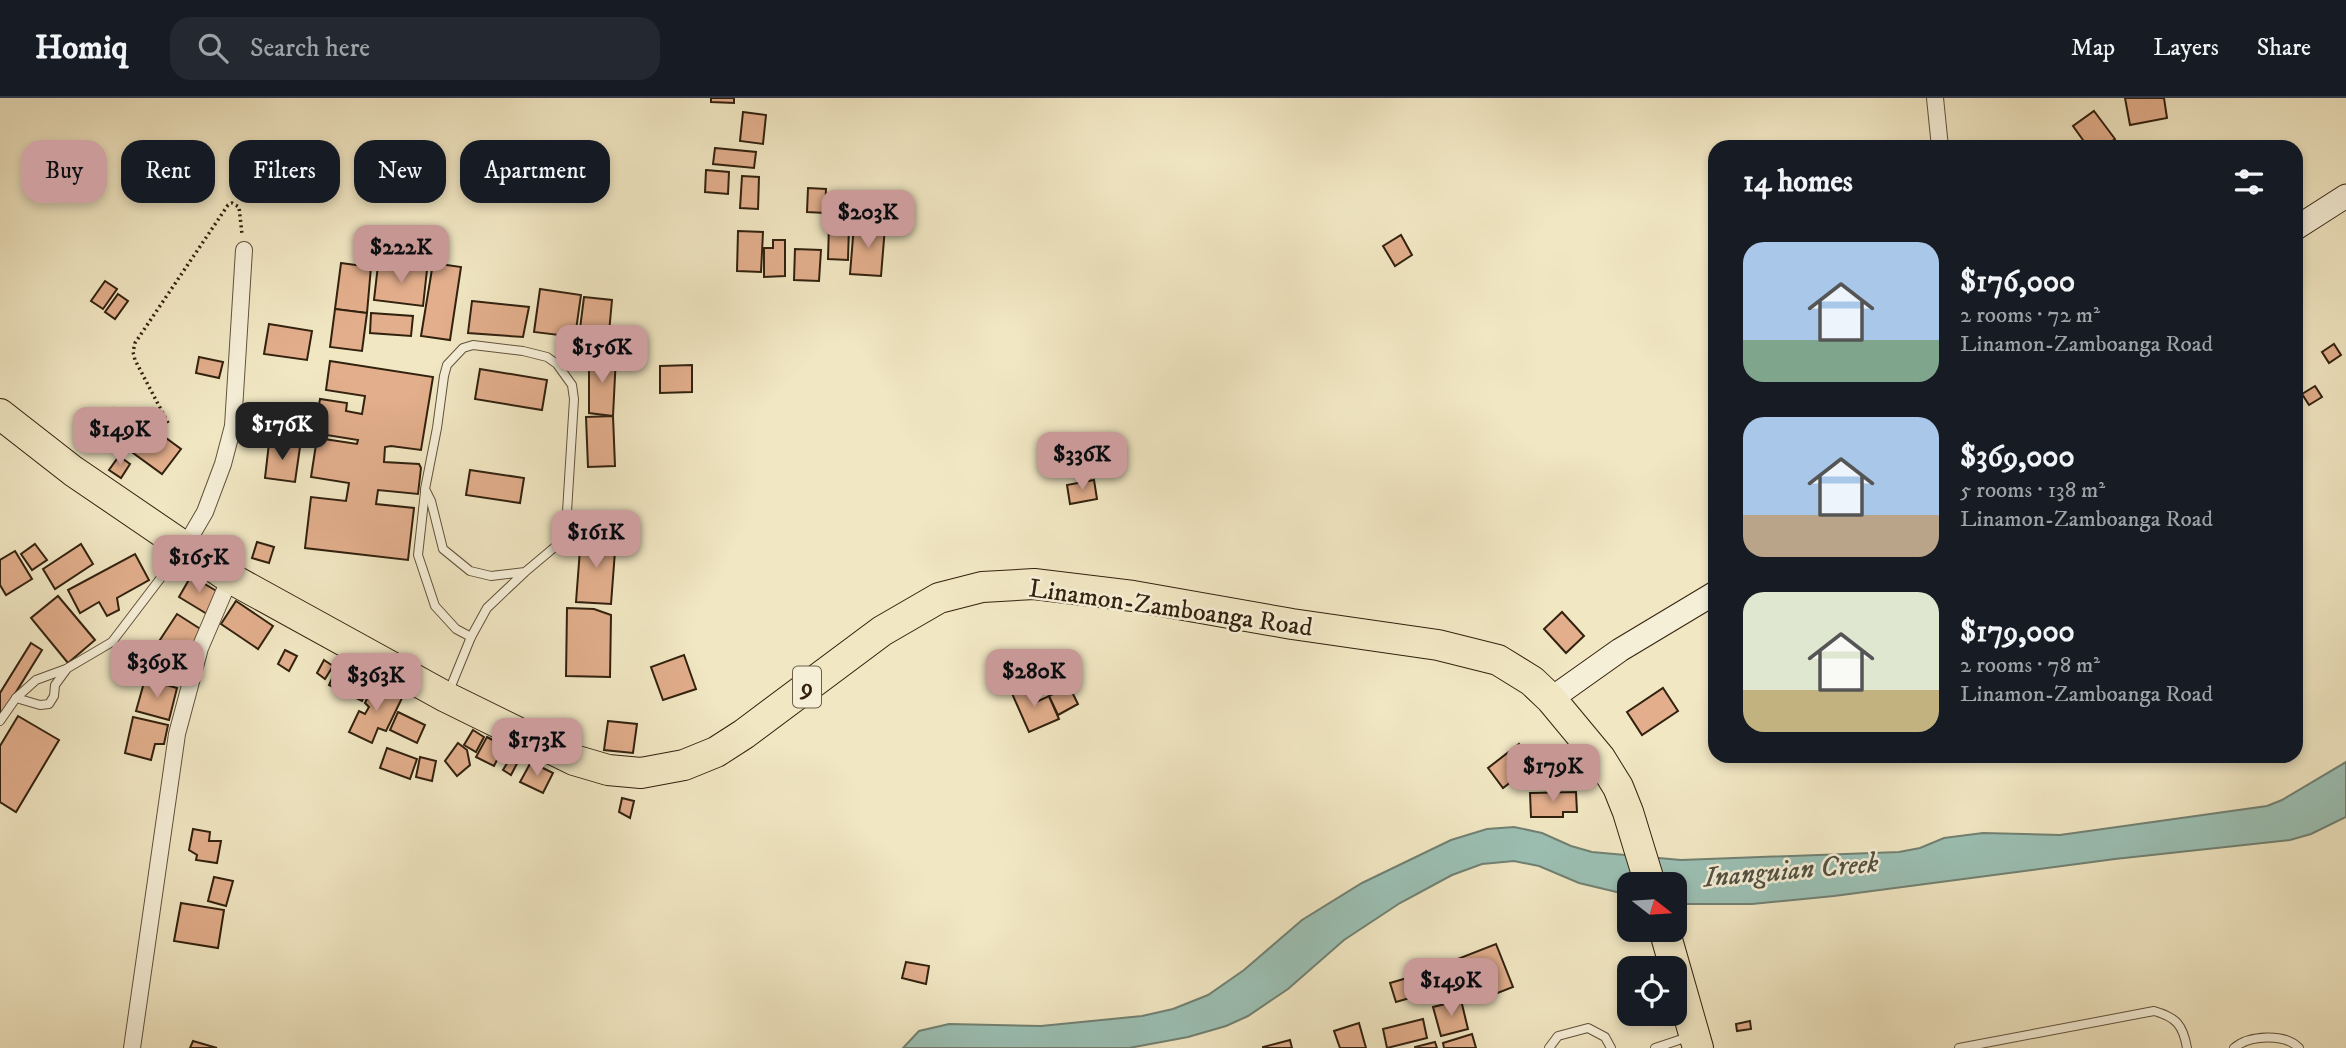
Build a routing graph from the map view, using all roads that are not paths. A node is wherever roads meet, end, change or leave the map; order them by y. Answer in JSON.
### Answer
{"nodes":[{"id":1,"x":1935,"y":98,"type":"edge"},
{"id":2,"x":1939,"y":140,"type":"edge"},
{"id":3,"x":2346,"y":196,"type":"edge"},
{"id":4,"x":2303,"y":224,"type":"edge"},
{"id":5,"x":244,"y":250,"type":"road end"},
{"id":6,"x":0,"y":414,"type":"edge"},
{"id":7,"x":425,"y":489,"type":"junction"},
{"id":8,"x":184,"y":548,"type":"junction"},
{"id":9,"x":525,"y":572,"type":"junction"},
{"id":10,"x":230,"y":578,"type":"junction"},
{"id":11,"x":1708,"y":597,"type":"edge"},
{"id":12,"x":471,"y":638,"type":"junction"},
{"id":13,"x":66,"y":669,"type":"junction"},
{"id":14,"x":446,"y":697,"type":"junction"},
{"id":15,"x":16,"y":698,"type":"junction"},
{"id":16,"x":1551,"y":699,"type":"junction"},
{"id":17,"x":0,"y":721,"type":"edge"},
{"id":18,"x":1646,"y":872,"type":"edge"},
{"id":19,"x":1668,"y":942,"type":"edge"},
{"id":20,"x":1696,"y":1042,"type":"edge"},
{"id":21,"x":132,"y":1048,"type":"edge"},
{"id":22,"x":1549,"y":1048,"type":"edge"},
{"id":23,"x":1611,"y":1048,"type":"edge"},
{"id":24,"x":1655,"y":1048,"type":"edge"},
{"id":25,"x":1959,"y":1048,"type":"edge"},
{"id":26,"x":2187,"y":1048,"type":"edge"},
{"id":27,"x":2234,"y":1048,"type":"edge"},
{"id":28,"x":2299,"y":1048,"type":"edge"}],
"edges":[{"from":1,"to":2,"type":"street"},
{"from":3,"to":4,"type":"street"},
{"from":5,"to":8,"type":"street"},
{"from":6,"to":8,"type":"highway","name":"Linamon-Zamboanga Road","number":"9"},
{"from":7,"to":9,"type":"lane"},
{"from":7,"to":9,"type":"lane"},
{"from":7,"to":12,"type":"lane"},
{"from":8,"to":10,"type":"highway","name":"Linamon-Zamboanga Road","number":"9"},
{"from":8,"to":13,"type":"lane"},
{"from":9,"to":12,"type":"lane"},
{"from":10,"to":14,"type":"highway","name":"Linamon-Zamboanga Road","number":"9"},
{"from":10,"to":21,"type":"street"},
{"from":11,"to":16,"type":"street"},
{"from":12,"to":14,"type":"lane"},
{"from":13,"to":15,"type":"lane"},
{"from":13,"to":15,"type":"lane"},
{"from":14,"to":16,"type":"highway","name":"Linamon-Zamboanga Road","number":"9"},
{"from":15,"to":17,"type":"lane"},
{"from":16,"to":18,"type":"highway","name":"Linamon-Zamboanga Road","number":"9"},
{"from":19,"to":20,"type":"highway"},
{"from":20,"to":24,"type":"lane"},
{"from":22,"to":23,"type":"lane"},
{"from":25,"to":26,"type":"lane"},
{"from":27,"to":28,"type":"lane"}]}
